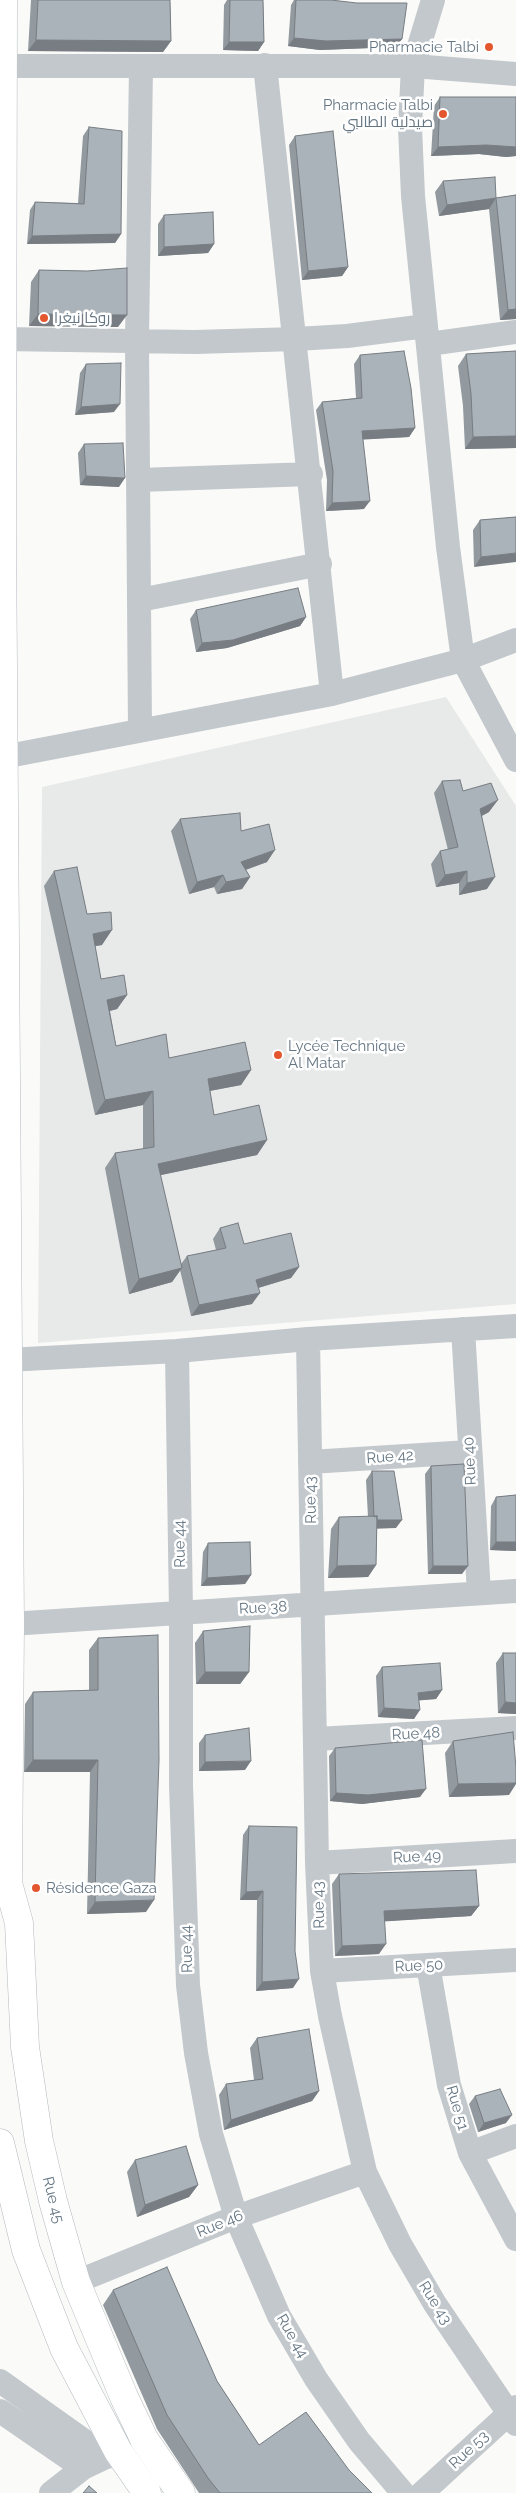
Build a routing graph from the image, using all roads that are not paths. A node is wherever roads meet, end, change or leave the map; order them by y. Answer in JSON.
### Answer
{"nodes":[{"id":1,"x":3,"y":0,"type":"edge"},
{"id":2,"x":433,"y":0,"type":"edge"},
{"id":3,"x":265,"y":65,"type":"junction"},
{"id":4,"x":2,"y":66,"type":"junction"},
{"id":5,"x":141,"y":66,"type":"junction"},
{"id":6,"x":413,"y":66,"type":"junction"},
{"id":7,"x":516,"y":74,"type":"edge"},
{"id":8,"x":516,"y":332,"type":"edge"},
{"id":9,"x":428,"y":335,"type":"junction"},
{"id":10,"x":3,"y":338,"type":"junction"},
{"id":11,"x":296,"y":339,"type":"junction"},
{"id":12,"x":137,"y":341,"type":"junction"},
{"id":13,"x":310,"y":474,"type":"junction"},
{"id":14,"x":138,"y":480,"type":"junction"},
{"id":15,"x":320,"y":564,"type":"junction"},
{"id":16,"x":140,"y":600,"type":"junction"},
{"id":17,"x":516,"y":640,"type":"edge"},
{"id":18,"x":463,"y":660,"type":"junction"},
{"id":19,"x":332,"y":694,"type":"junction"},
{"id":20,"x":140,"y":730,"type":"junction"},
{"id":21,"x":3,"y":757,"type":"junction"},
{"id":22,"x":516,"y":760,"type":"edge"},
{"id":23,"x":516,"y":1326,"type":"edge"},
{"id":24,"x":463,"y":1329,"type":"junction"},
{"id":25,"x":308,"y":1339,"type":"junction"},
{"id":26,"x":177,"y":1351,"type":"junction"},
{"id":27,"x":6,"y":1360,"type":"junction"},
{"id":28,"x":469,"y":1452,"type":"junction"},
{"id":29,"x":310,"y":1462,"type":"junction"},
{"id":30,"x":516,"y":1591,"type":"edge"},
{"id":31,"x":479,"y":1593,"type":"junction"},
{"id":32,"x":314,"y":1605,"type":"junction"},
{"id":33,"x":181,"y":1612,"type":"junction"},
{"id":34,"x":10,"y":1624,"type":"junction"},
{"id":35,"x":516,"y":1728,"type":"edge"},
{"id":36,"x":316,"y":1740,"type":"junction"},
{"id":37,"x":516,"y":1851,"type":"edge"},
{"id":38,"x":318,"y":1863,"type":"junction"},
{"id":39,"x":4,"y":1889,"type":"edge"},
{"id":40,"x":516,"y":1960,"type":"edge"},
{"id":41,"x":428,"y":1965,"type":"junction"},
{"id":42,"x":322,"y":1972,"type":"junction"},
{"id":43,"x":516,"y":2136,"type":"edge"},
{"id":44,"x":0,"y":2143,"type":"edge"},
{"id":45,"x":470,"y":2153,"type":"junction"},
{"id":46,"x":365,"y":2172,"type":"junction"},
{"id":47,"x":236,"y":2217,"type":"junction"},
{"id":48,"x":516,"y":2239,"type":"edge"},
{"id":49,"x":76,"y":2282,"type":"junction"},
{"id":50,"x":0,"y":2381,"type":"edge"},
{"id":51,"x":0,"y":2411,"type":"edge"},
{"id":52,"x":513,"y":2415,"type":"edge"},
{"id":53,"x":144,"y":2438,"type":"junction"},
{"id":54,"x":113,"y":2454,"type":"junction"},
{"id":55,"x":83,"y":2468,"type":"junction"},
{"id":56,"x":51,"y":2493,"type":"edge"},
{"id":57,"x":147,"y":2493,"type":"edge"},
{"id":58,"x":181,"y":2493,"type":"edge"},
{"id":59,"x":403,"y":2493,"type":"edge"},
{"id":60,"x":422,"y":2493,"type":"edge"}],
"edges":[{"from":1,"to":4,"type":"street","name":"Rue 45"},
{"from":2,"to":6,"type":"street"},
{"from":3,"to":5,"type":"street"},
{"from":3,"to":6,"type":"street"},
{"from":3,"to":11,"type":"street"},
{"from":4,"to":5,"type":"street"},
{"from":4,"to":10,"type":"street","name":"Rue 45"},
{"from":5,"to":12,"type":"street"},
{"from":6,"to":7,"type":"street"},
{"from":6,"to":9,"type":"street"},
{"from":8,"to":9,"type":"street"},
{"from":9,"to":11,"type":"street"},
{"from":9,"to":18,"type":"street"},
{"from":10,"to":12,"type":"street"},
{"from":10,"to":21,"type":"street","name":"Rue 45"},
{"from":11,"to":12,"type":"street"},
{"from":11,"to":13,"type":"street"},
{"from":12,"to":14,"type":"street"},
{"from":13,"to":14,"type":"street"},
{"from":13,"to":15,"type":"street"},
{"from":14,"to":16,"type":"street"},
{"from":15,"to":16,"type":"street"},
{"from":15,"to":19,"type":"street"},
{"from":16,"to":20,"type":"street"},
{"from":17,"to":18,"type":"street"},
{"from":18,"to":19,"type":"street"},
{"from":18,"to":22,"type":"street"},
{"from":19,"to":20,"type":"street"},
{"from":20,"to":21,"type":"street"},
{"from":21,"to":27,"type":"street","name":"Rue 45"},
{"from":23,"to":24,"type":"street"},
{"from":24,"to":25,"type":"street"},
{"from":24,"to":28,"type":"street","name":"Rue 40"},
{"from":25,"to":26,"type":"street"},
{"from":25,"to":29,"type":"street","name":"Rue 43"},
{"from":26,"to":27,"type":"street"},
{"from":26,"to":33,"type":"street","name":"Rue 44"},
{"from":27,"to":34,"type":"street","name":"Rue 45"},
{"from":28,"to":29,"type":"street","name":"Rue 42"},
{"from":28,"to":31,"type":"street","name":"Rue 40"},
{"from":29,"to":32,"type":"street","name":"Rue 43"},
{"from":30,"to":31,"type":"street","name":"Rue 38"},
{"from":31,"to":32,"type":"street","name":"Rue 38"},
{"from":32,"to":33,"type":"street","name":"Rue 38"},
{"from":32,"to":36,"type":"street","name":"Rue 43"},
{"from":33,"to":34,"type":"street","name":"Rue 38"},
{"from":33,"to":47,"type":"street","name":"Rue 44"},
{"from":34,"to":39,"type":"street","name":"Rue 45"},
{"from":35,"to":36,"type":"street","name":"Rue 48"},
{"from":36,"to":38,"type":"street","name":"Rue 43"},
{"from":37,"to":38,"type":"street","name":"Rue 49"},
{"from":38,"to":42,"type":"street","name":"Rue 43"},
{"from":39,"to":49,"type":"street","name":"Rue 45"},
{"from":40,"to":41,"type":"street","name":"Rue 50"},
{"from":41,"to":42,"type":"street","name":"Rue 50"},
{"from":41,"to":45,"type":"street","name":"Rue 51"},
{"from":42,"to":46,"type":"street","name":"Rue 43"},
{"from":43,"to":45,"type":"street"},
{"from":44,"to":54,"type":"street"},
{"from":45,"to":48,"type":"street","name":"Rue 51"},
{"from":46,"to":47,"type":"street","name":"Rue 46"},
{"from":46,"to":52,"type":"street","name":"Rue 43"},
{"from":47,"to":49,"type":"street","name":"Rue 46"},
{"from":47,"to":59,"type":"street","name":"Rue 44"},
{"from":49,"to":53,"type":"street","name":"Rue 45"},
{"from":50,"to":54,"type":"street"},
{"from":51,"to":55,"type":"street"},
{"from":52,"to":60,"type":"street","name":"Rue 53"},
{"from":53,"to":54,"type":"street"},
{"from":53,"to":58,"type":"street","name":"Rue 45"},
{"from":54,"to":55,"type":"street"},
{"from":54,"to":57,"type":"street"},
{"from":55,"to":56,"type":"street"}]}
